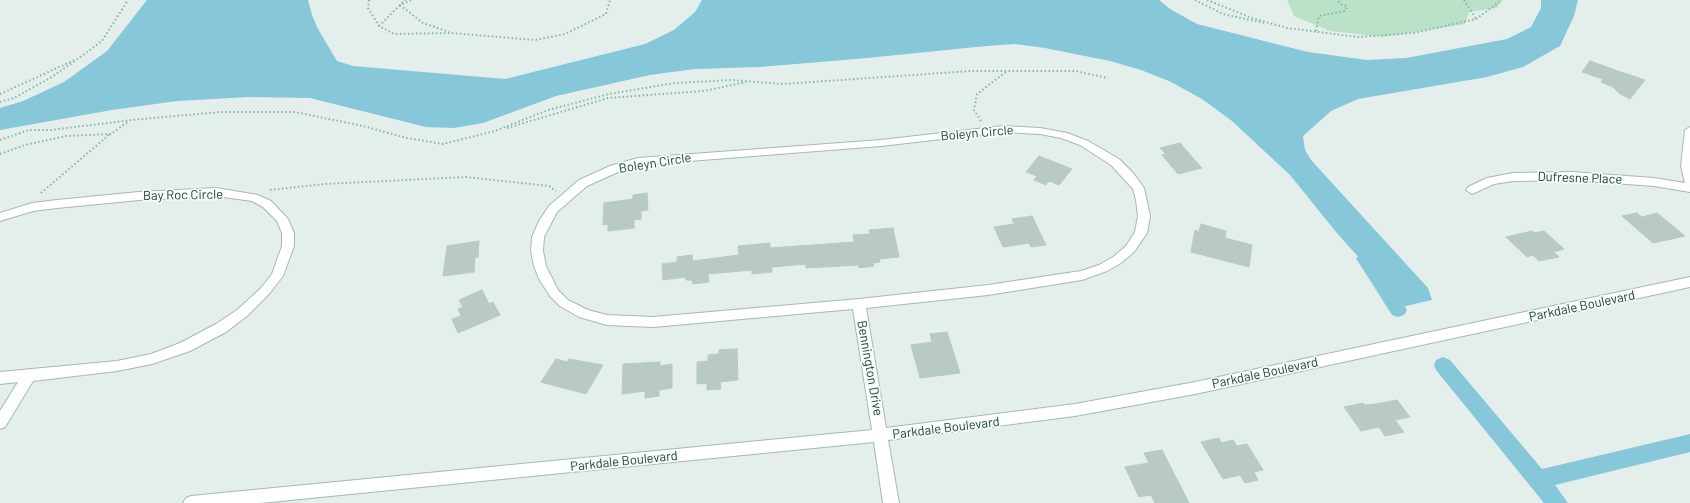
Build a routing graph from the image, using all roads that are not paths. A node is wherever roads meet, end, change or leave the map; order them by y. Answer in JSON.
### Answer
{"nodes":[{"id":1,"x":1690,"y":130,"type":"edge"},
{"id":2,"x":1690,"y":183,"type":"edge"},
{"id":3,"x":1690,"y":188,"type":"edge"},
{"id":4,"x":1472,"y":190,"type":"dead end"},
{"id":5,"x":0,"y":217,"type":"edge"},
{"id":6,"x":1690,"y":282,"type":"edge"},
{"id":7,"x":859,"y":304,"type":"junction"},
{"id":8,"x":29,"y":376,"type":"junction"},
{"id":9,"x":0,"y":378,"type":"edge"},
{"id":10,"x":0,"y":423,"type":"edge"},
{"id":11,"x":882,"y":435,"type":"junction"},
{"id":12,"x":191,"y":503,"type":"edge"},
{"id":13,"x":891,"y":503,"type":"edge"}],
"edges":[{"from":1,"to":2,"type":"street"},
{"from":3,"to":4,"type":"street","name":"Dufresne Place"},
{"from":5,"to":8,"type":"street","name":"Bay Roc Circle"},
{"from":6,"to":11,"type":"street","name":"Parkdale Boulevard"},
{"from":7,"to":7,"type":"street","name":"Boleyn Circle"},
{"from":7,"to":11,"type":"street","name":"Bennington Drive"},
{"from":8,"to":9,"type":"street","name":"Bay Roc Circle"},
{"from":8,"to":10,"type":"street"},
{"from":11,"to":12,"type":"street","name":"Parkdale Boulevard"},
{"from":11,"to":13,"type":"street","name":"Bennington Drive"}]}
